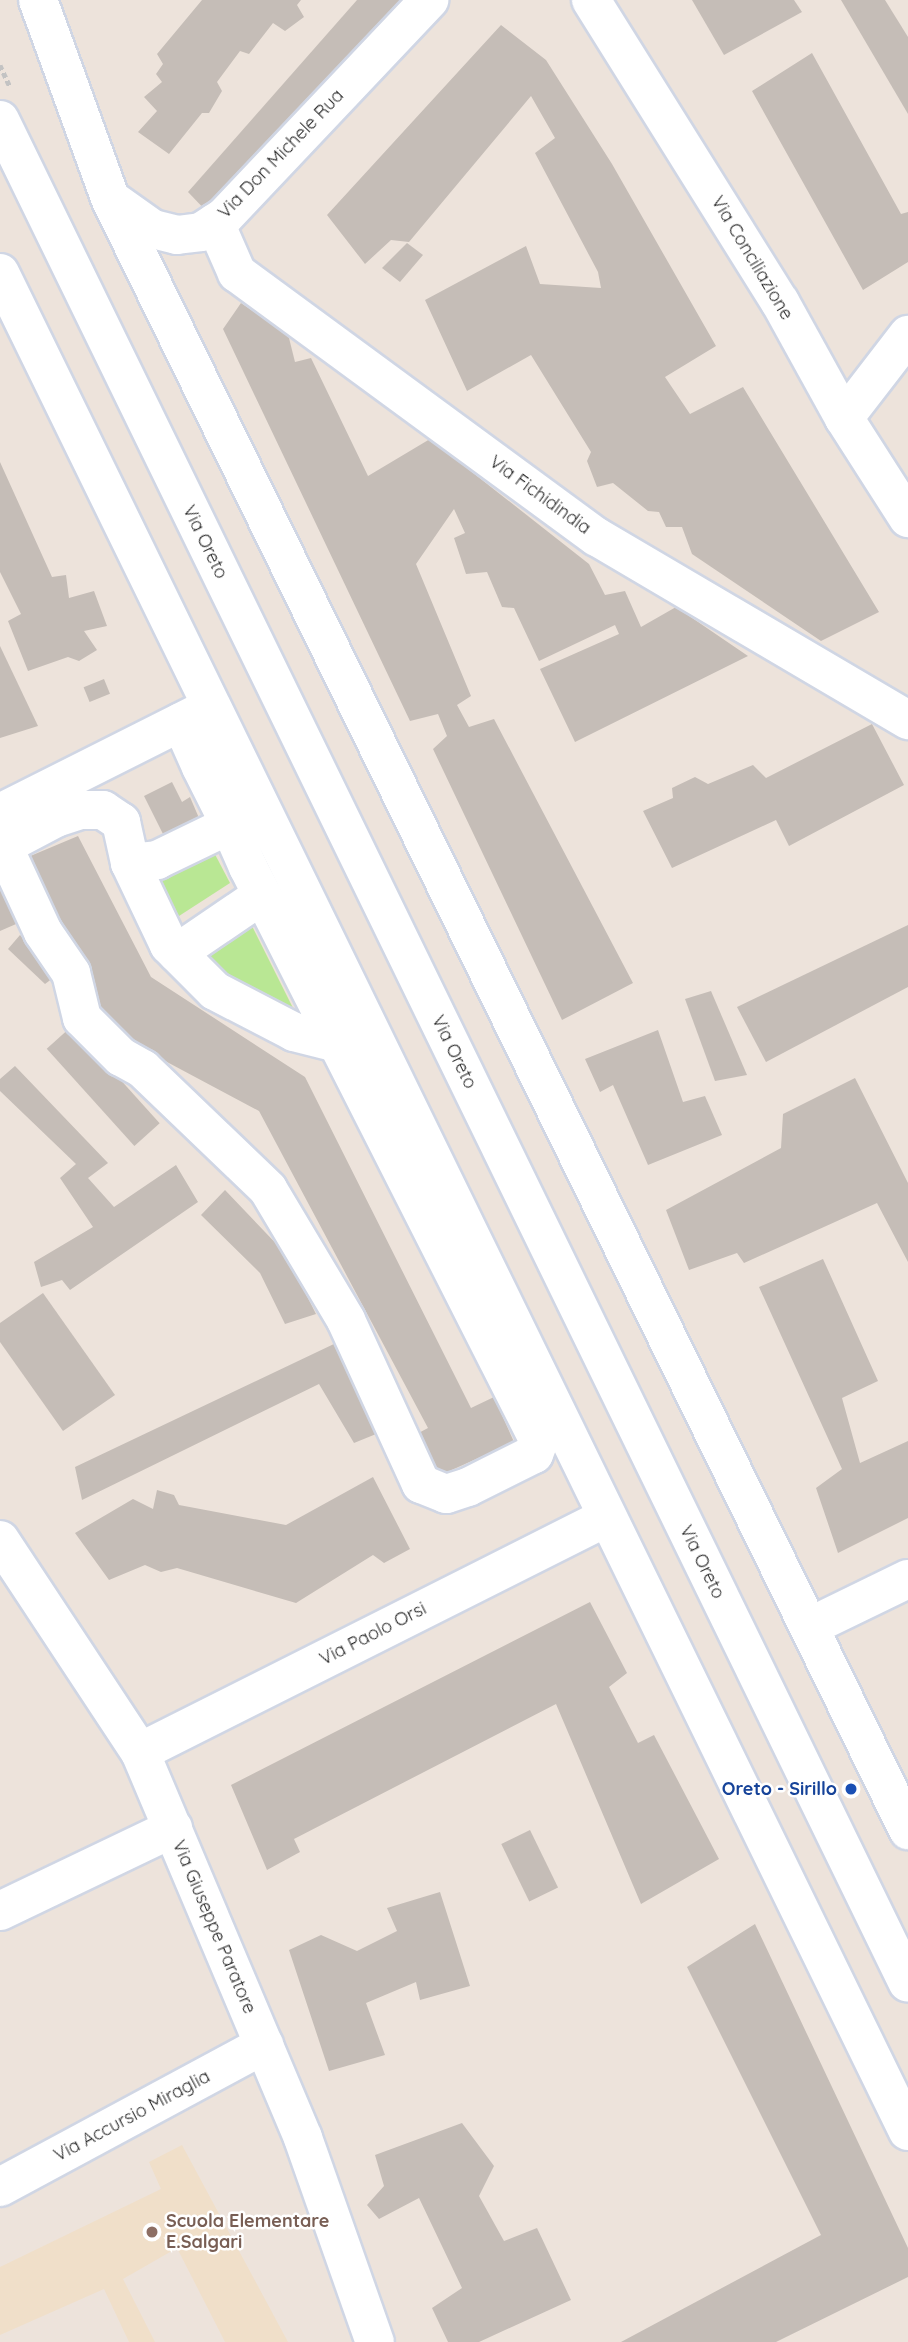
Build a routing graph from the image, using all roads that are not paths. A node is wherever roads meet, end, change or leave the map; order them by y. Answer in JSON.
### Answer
{"nodes":[{"id":1,"x":38,"y":0,"type":"edge"},
{"id":2,"x":429,"y":0,"type":"edge"},
{"id":3,"x":591,"y":0,"type":"edge"},
{"id":4,"x":0,"y":120,"type":"edge"},
{"id":5,"x":110,"y":198,"type":"junction"},
{"id":6,"x":215,"y":223,"type":"junction"},
{"id":7,"x":0,"y":272,"type":"edge"},
{"id":8,"x":908,"y":335,"type":"edge"},
{"id":9,"x":844,"y":418,"type":"junction"},
{"id":10,"x":908,"y":518,"type":"edge"},
{"id":11,"x":196,"y":714,"type":"junction"},
{"id":12,"x":908,"y":720,"type":"edge"},
{"id":13,"x":0,"y":813,"type":"edge"},
{"id":14,"x":226,"y":817,"type":"junction"},
{"id":15,"x":130,"y":863,"type":"junction"},
{"id":16,"x":262,"y":895,"type":"junction"},
{"id":17,"x":177,"y":953,"type":"junction"},
{"id":18,"x":337,"y":1043,"type":"junction"},
{"id":19,"x":607,"y":1517,"type":"junction"},
{"id":20,"x":0,"y":1540,"type":"edge"},
{"id":21,"x":908,"y":1579,"type":"edge"},
{"id":22,"x":809,"y":1627,"type":"junction"},
{"id":23,"x":140,"y":1752,"type":"junction"},
{"id":24,"x":908,"y":1827,"type":"edge"},
{"id":25,"x":173,"y":1828,"type":"junction"},
{"id":26,"x":0,"y":1911,"type":"edge"},
{"id":27,"x":908,"y":1983,"type":"edge"},
{"id":28,"x":264,"y":2045,"type":"junction"},
{"id":29,"x":908,"y":2131,"type":"edge"},
{"id":30,"x":0,"y":2187,"type":"edge"},
{"id":31,"x":375,"y":2342,"type":"edge"}],
"edges":[{"from":1,"to":5,"type":"street"},
{"from":2,"to":6,"type":"street","name":"Via Don Michele Rua"},
{"from":3,"to":9,"type":"street","name":"Via Conciliazione"},
{"from":4,"to":27,"type":"street","name":"Via Oreto"},
{"from":5,"to":6,"type":"street","name":"Via Don Michele Rua"},
{"from":5,"to":22,"type":"street"},
{"from":6,"to":12,"type":"street","name":"Via Fichidindia"},
{"from":7,"to":11,"type":"street"},
{"from":8,"to":9,"type":"street"},
{"from":9,"to":10,"type":"street","name":"Via Conciliazione"},
{"from":11,"to":13,"type":"street"},
{"from":11,"to":14,"type":"street"},
{"from":11,"to":19,"type":"street"},
{"from":14,"to":15,"type":"street"},
{"from":14,"to":16,"type":"street"},
{"from":15,"to":17,"type":"street"},
{"from":15,"to":18,"type":"street"},
{"from":16,"to":17,"type":"street"},
{"from":16,"to":18,"type":"street"},
{"from":17,"to":18,"type":"street"},
{"from":19,"to":23,"type":"street","name":"Via Paolo Orsi"},
{"from":19,"to":29,"type":"street"},
{"from":20,"to":23,"type":"street","name":"Via Giuseppe Paratore"},
{"from":21,"to":22,"type":"street"},
{"from":22,"to":24,"type":"street"},
{"from":23,"to":25,"type":"street","name":"Via Giuseppe Paratore"},
{"from":25,"to":26,"type":"street"},
{"from":25,"to":28,"type":"street","name":"Via Giuseppe Paratore"},
{"from":28,"to":30,"type":"street","name":"Via Accursio Miraglia"},
{"from":28,"to":31,"type":"street","name":"Via Giuseppe Paratore"}]}
